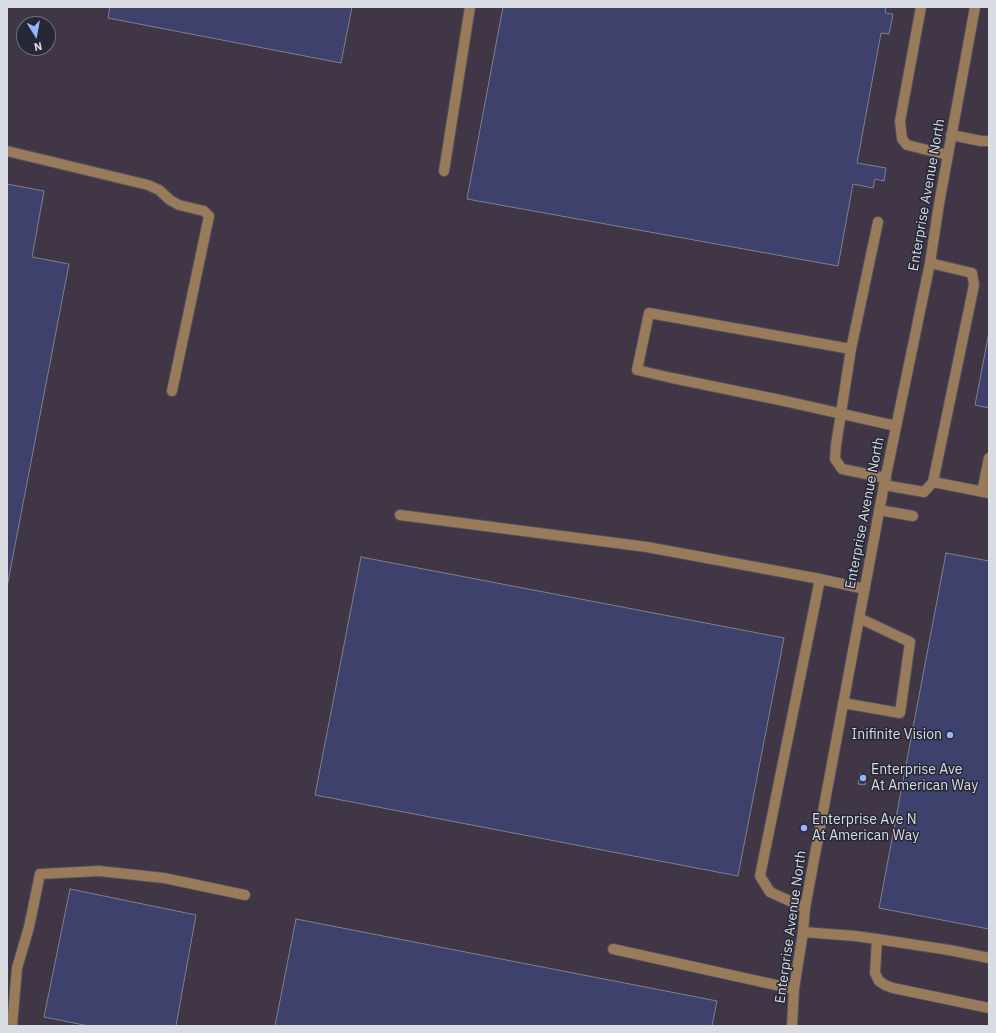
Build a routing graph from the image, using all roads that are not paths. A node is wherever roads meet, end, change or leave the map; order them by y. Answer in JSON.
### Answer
{"nodes":[{"id":1,"x":470,"y":7,"type":"edge"},
{"id":2,"x":921,"y":7,"type":"edge"},
{"id":3,"x":975,"y":7,"type":"edge"},
{"id":4,"x":951,"y":135,"type":"junction"},
{"id":5,"x":989,"y":141,"type":"edge"},
{"id":6,"x":7,"y":151,"type":"edge"},
{"id":7,"x":948,"y":155,"type":"junction"},
{"id":8,"x":444,"y":171,"type":"dead end"},
{"id":9,"x":878,"y":222,"type":"dead end"},
{"id":10,"x":930,"y":263,"type":"junction"},
{"id":11,"x":851,"y":349,"type":"junction"},
{"id":12,"x":172,"y":391,"type":"dead end"},
{"id":13,"x":841,"y":414,"type":"junction"},
{"id":14,"x":896,"y":426,"type":"junction"},
{"id":15,"x":989,"y":458,"type":"edge"},
{"id":16,"x":885,"y":482,"type":"junction"},
{"id":17,"x":933,"y":482,"type":"junction"},
{"id":18,"x":986,"y":492,"type":"edge"},
{"id":19,"x":879,"y":510,"type":"junction"},
{"id":20,"x":400,"y":515,"type":"dead end"},
{"id":21,"x":913,"y":516,"type":"dead end"},
{"id":22,"x":820,"y":579,"type":"junction"},
{"id":23,"x":865,"y":589,"type":"junction"},
{"id":24,"x":859,"y":618,"type":"junction"},
{"id":25,"x":843,"y":703,"type":"junction"},
{"id":26,"x":245,"y":894,"type":"dead end"},
{"id":27,"x":805,"y":908,"type":"junction"},
{"id":28,"x":803,"y":932,"type":"junction"},
{"id":29,"x":877,"y":939,"type":"junction"},
{"id":30,"x":613,"y":949,"type":"dead end"},
{"id":31,"x":989,"y":958,"type":"edge"},
{"id":32,"x":794,"y":989,"type":"junction"},
{"id":33,"x":989,"y":1008,"type":"edge"},
{"id":34,"x":12,"y":1026,"type":"edge"},
{"id":35,"x":792,"y":1026,"type":"edge"}],
"edges":[{"from":1,"to":8,"type":"street"},
{"from":2,"to":7,"type":"street"},
{"from":3,"to":4,"type":"street","name":"Enterprise Avenue North"},
{"from":4,"to":5,"type":"street"},
{"from":4,"to":7,"type":"street","name":"Enterprise Avenue North"},
{"from":6,"to":12,"type":"street"},
{"from":7,"to":10,"type":"street","name":"Enterprise Avenue North"},
{"from":9,"to":11,"type":"street"},
{"from":10,"to":14,"type":"street","name":"Enterprise Avenue North"},
{"from":10,"to":17,"type":"street"},
{"from":11,"to":13,"type":"street"},
{"from":11,"to":13,"type":"street"},
{"from":13,"to":14,"type":"street"},
{"from":13,"to":16,"type":"street"},
{"from":14,"to":16,"type":"street","name":"Enterprise Avenue North"},
{"from":15,"to":18,"type":"street"},
{"from":16,"to":17,"type":"street"},
{"from":16,"to":19,"type":"street","name":"Enterprise Avenue North"},
{"from":17,"to":18,"type":"street"},
{"from":19,"to":21,"type":"street"},
{"from":19,"to":23,"type":"street","name":"Enterprise Avenue North"},
{"from":20,"to":22,"type":"street"},
{"from":22,"to":23,"type":"street"},
{"from":22,"to":27,"type":"street"},
{"from":23,"to":24,"type":"street","name":"Enterprise Avenue North"},
{"from":24,"to":25,"type":"street","name":"Enterprise Avenue North"},
{"from":24,"to":25,"type":"street"},
{"from":25,"to":27,"type":"street","name":"Enterprise Avenue North"},
{"from":26,"to":34,"type":"street"},
{"from":27,"to":28,"type":"street","name":"Enterprise Avenue North"},
{"from":28,"to":29,"type":"street"},
{"from":28,"to":32,"type":"street","name":"Enterprise Avenue North"},
{"from":29,"to":31,"type":"street"},
{"from":29,"to":33,"type":"street"},
{"from":30,"to":32,"type":"street"},
{"from":32,"to":35,"type":"street","name":"Enterprise Avenue North"}]}
